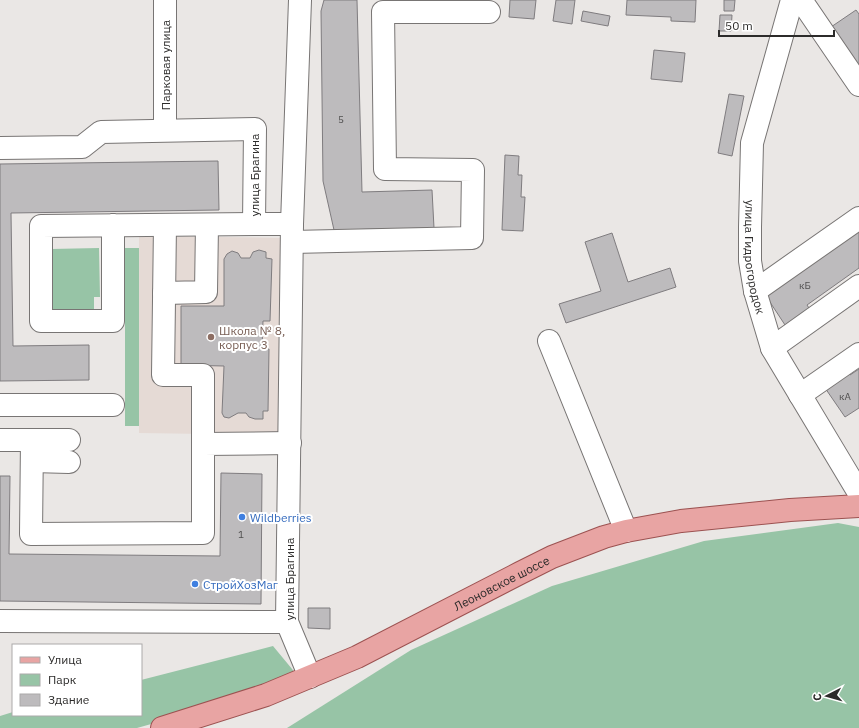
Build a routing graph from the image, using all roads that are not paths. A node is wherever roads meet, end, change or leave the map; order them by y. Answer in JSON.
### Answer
{"nodes":[{"id":1,"x":165,"y":0,"type":"edge"},
{"id":2,"x":300,"y":0,"type":"edge"},
{"id":3,"x":792,"y":0,"type":"edge"},
{"id":4,"x":801,"y":0,"type":"edge"},
{"id":5,"x":489,"y":12,"type":"dead end"},
{"id":6,"x":859,"y":85,"type":"edge"},
{"id":7,"x":165,"y":130,"type":"junction"},
{"id":8,"x":0,"y":148,"type":"edge"},
{"id":9,"x":859,"y":218,"type":"edge"},
{"id":10,"x":207,"y":224,"type":"junction"},
{"id":11,"x":254,"y":224,"type":"junction"},
{"id":12,"x":113,"y":225,"type":"junction"},
{"id":13,"x":165,"y":225,"type":"junction"},
{"id":14,"x":292,"y":233,"type":"junction"},
{"id":15,"x":859,"y":286,"type":"edge"},
{"id":16,"x":755,"y":291,"type":"junction"},
{"id":17,"x":164,"y":293,"type":"junction"},
{"id":18,"x":549,"y":341,"type":"dead end"},
{"id":19,"x":772,"y":348,"type":"junction"},
{"id":20,"x":859,"y":354,"type":"edge"},
{"id":21,"x":800,"y":395,"type":"junction"},
{"id":22,"x":0,"y":405,"type":"edge"},
{"id":23,"x":113,"y":406,"type":"dead end"},
{"id":24,"x":0,"y":440,"type":"edge"},
{"id":25,"x":69,"y":440,"type":"dead end"},
{"id":26,"x":290,"y":443,"type":"junction"},
{"id":27,"x":203,"y":444,"type":"junction"},
{"id":28,"x":32,"y":451,"type":"junction"},
{"id":29,"x":69,"y":462,"type":"dead end"},
{"id":30,"x":859,"y":493,"type":"edge"},
{"id":31,"x":859,"y":506,"type":"edge"},
{"id":32,"x":626,"y":531,"type":"junction"},
{"id":33,"x":0,"y":621,"type":"edge"},
{"id":34,"x":287,"y":622,"type":"junction"},
{"id":35,"x":310,"y":677,"type":"junction"},
{"id":36,"x":189,"y":724,"type":"edge"},
{"id":37,"x":162,"y":728,"type":"edge"}],
"edges":[{"from":1,"to":7,"type":"street","name":"Парковая улица"},
{"from":2,"to":14,"type":"street"},
{"from":3,"to":16,"type":"street","name":"улица Гидрогородок"},
{"from":4,"to":6,"type":"street"},
{"from":5,"to":14,"type":"street"},
{"from":7,"to":8,"type":"street","name":"улица Брагина"},
{"from":7,"to":11,"type":"street","name":"улица Брагина"},
{"from":9,"to":16,"type":"street"},
{"from":10,"to":11,"type":"street"},
{"from":10,"to":13,"type":"street"},
{"from":10,"to":17,"type":"street"},
{"from":11,"to":14,"type":"street","name":"улица Брагина"},
{"from":12,"to":12,"type":"street"},
{"from":12,"to":13,"type":"street"},
{"from":13,"to":17,"type":"street"},
{"from":14,"to":26,"type":"street","name":"улица Брагина"},
{"from":15,"to":19,"type":"street"},
{"from":16,"to":19,"type":"street","name":"улица Гидрогородок"},
{"from":17,"to":27,"type":"street"},
{"from":18,"to":32,"type":"street"},
{"from":19,"to":21,"type":"street","name":"улица Гидрогородок"},
{"from":20,"to":21,"type":"street"},
{"from":21,"to":30,"type":"street","name":"улица Гидрогородок"},
{"from":22,"to":23,"type":"street"},
{"from":24,"to":28,"type":"street"},
{"from":25,"to":28,"type":"street"},
{"from":26,"to":27,"type":"street"},
{"from":26,"to":34,"type":"street","name":"улица Брагина"},
{"from":27,"to":28,"type":"street"},
{"from":28,"to":29,"type":"street"},
{"from":31,"to":32,"type":"main road","name":"Леоновское шоссе"},
{"from":32,"to":35,"type":"main road","name":"Леоновское шоссе"},
{"from":33,"to":34,"type":"street"},
{"from":34,"to":35,"type":"street","name":"улица Брагина"},
{"from":35,"to":36,"type":"main road","name":"Леоновское шоссе"},
{"from":36,"to":37,"type":"main road","name":"Леоновское шоссе"}]}
